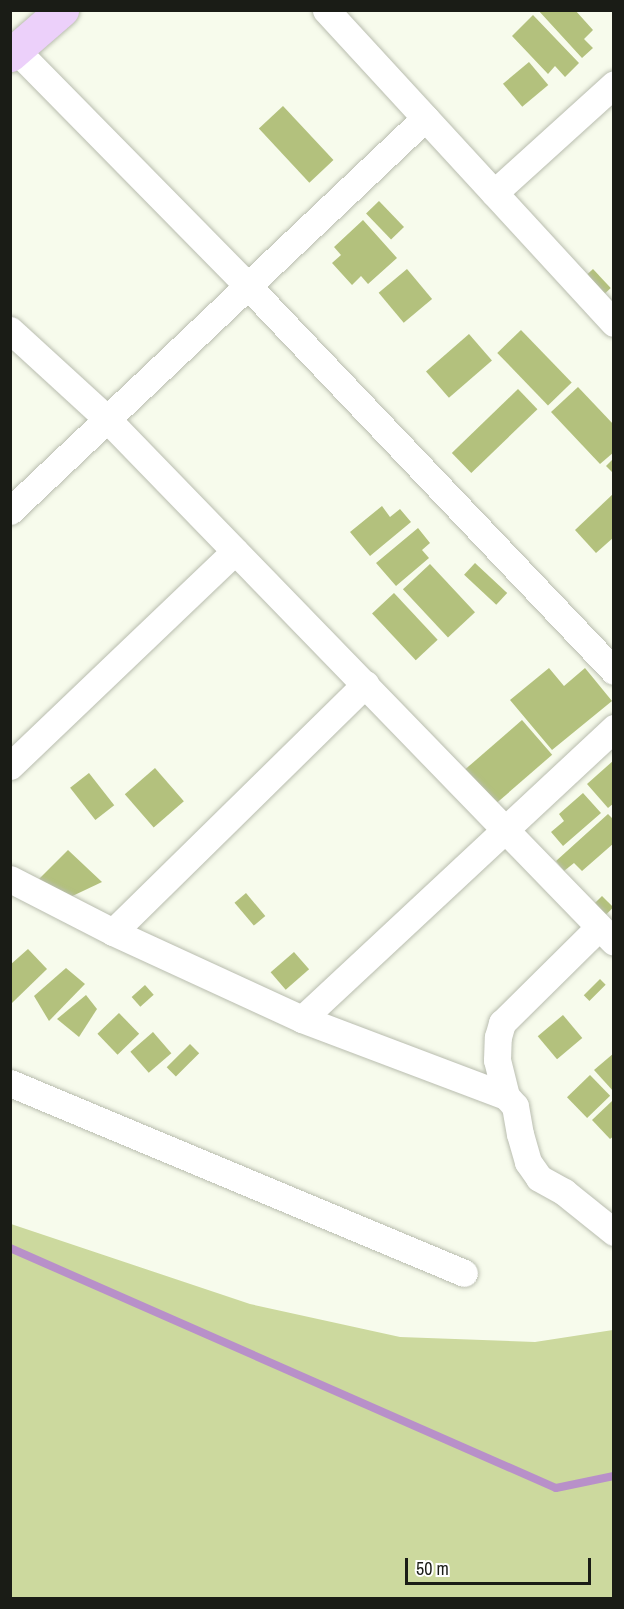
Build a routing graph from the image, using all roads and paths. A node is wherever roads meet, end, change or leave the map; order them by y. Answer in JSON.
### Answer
{"nodes":[{"id":1,"x":326,"y":10,"type":"edge"},
{"id":2,"x":61,"y":11,"type":"edge"},
{"id":3,"x":14,"y":52,"type":"edge"},
{"id":4,"x":614,"y":84,"type":"edge"},
{"id":5,"x":425,"y":118,"type":"junction"},
{"id":6,"x":494,"y":193,"type":"junction"},
{"id":7,"x":248,"y":286,"type":"junction"},
{"id":8,"x":614,"y":323,"type":"edge"},
{"id":9,"x":10,"y":330,"type":"edge"},
{"id":10,"x":108,"y":419,"type":"junction"},
{"id":11,"x":10,"y":511,"type":"edge"},
{"id":12,"x":235,"y":551,"type":"junction"},
{"id":13,"x":614,"y":670,"type":"edge"},
{"id":14,"x":364,"y":684,"type":"junction"},
{"id":15,"x":614,"y":728,"type":"edge"},
{"id":16,"x":10,"y":766,"type":"edge"},
{"id":17,"x":505,"y":830,"type":"junction"},
{"id":18,"x":10,"y":879,"type":"edge"},
{"id":19,"x":113,"y":932,"type":"junction"},
{"id":20,"x":606,"y":935,"type":"edge"},
{"id":21,"x":302,"y":1019,"type":"junction"},
{"id":22,"x":10,"y":1083,"type":"edge"},
{"id":23,"x":506,"y":1096,"type":"junction"},
{"id":24,"x":614,"y":1232,"type":"edge"},
{"id":25,"x":464,"y":1273,"type":"dead end"}],
"edges":[{"from":1,"to":5,"type":"street"},
{"from":2,"to":3,"type":"main road"},
{"from":3,"to":7,"type":"street"},
{"from":4,"to":6,"type":"street"},
{"from":5,"to":6,"type":"street"},
{"from":5,"to":7,"type":"street"},
{"from":6,"to":8,"type":"street"},
{"from":7,"to":10,"type":"street"},
{"from":7,"to":13,"type":"street"},
{"from":9,"to":10,"type":"street"},
{"from":10,"to":11,"type":"street"},
{"from":10,"to":12,"type":"street"},
{"from":12,"to":14,"type":"street"},
{"from":12,"to":16,"type":"street"},
{"from":14,"to":17,"type":"street"},
{"from":14,"to":19,"type":"street"},
{"from":15,"to":17,"type":"street"},
{"from":17,"to":20,"type":"street"},
{"from":17,"to":21,"type":"street"},
{"from":18,"to":19,"type":"street"},
{"from":19,"to":21,"type":"street"},
{"from":20,"to":23,"type":"street"},
{"from":21,"to":23,"type":"street"},
{"from":22,"to":25,"type":"street"},
{"from":23,"to":24,"type":"street"}]}
